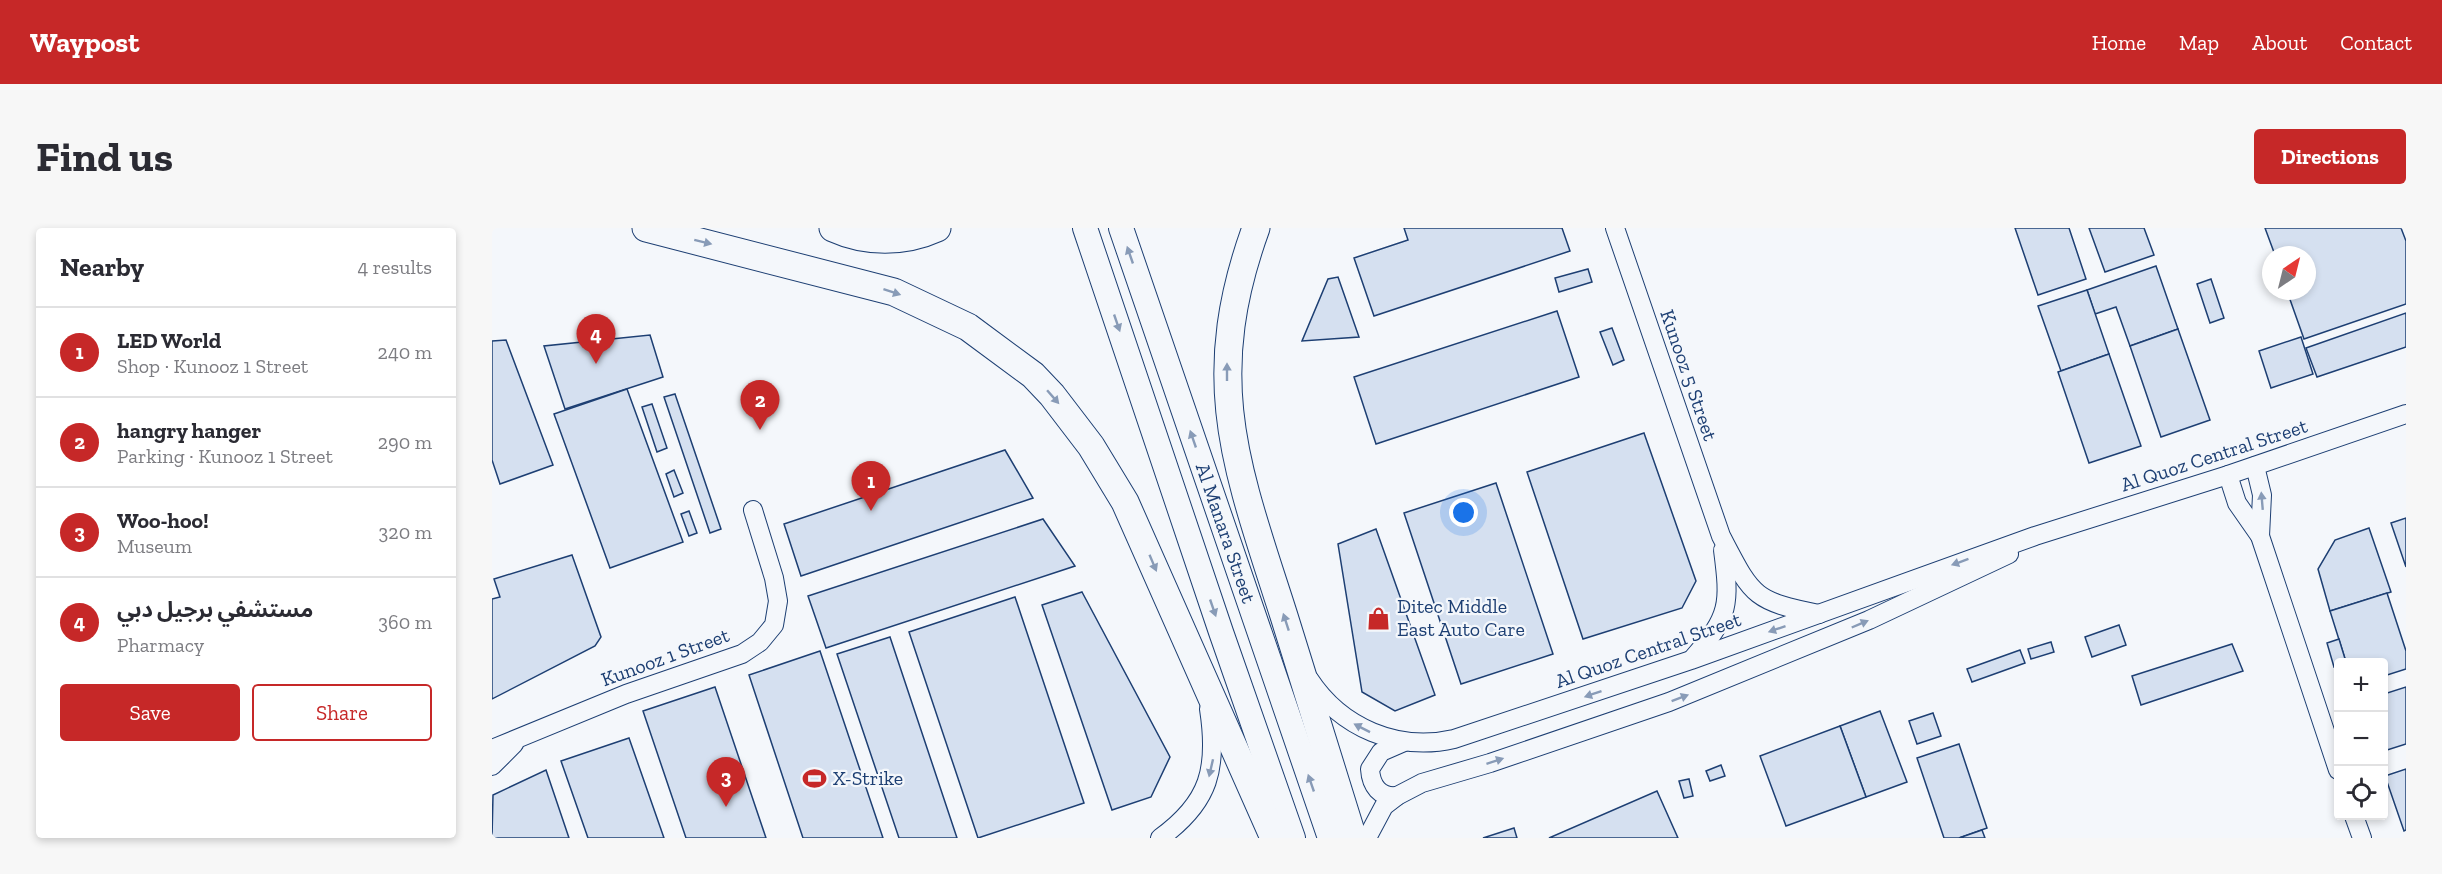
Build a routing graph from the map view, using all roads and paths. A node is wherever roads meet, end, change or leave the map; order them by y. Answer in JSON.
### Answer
{"nodes":[{"id":1,"x":646,"y":228,"type":"edge"},
{"id":2,"x":833,"y":228,"type":"edge"},
{"id":3,"x":937,"y":228,"type":"edge"},
{"id":4,"x":1085,"y":228,"type":"edge"},
{"id":5,"x":1121,"y":228,"type":"edge"},
{"id":6,"x":1256,"y":228,"type":"edge"},
{"id":7,"x":1615,"y":228,"type":"edge"},
{"id":8,"x":2406,"y":414,"type":"edge"},
{"id":9,"x":2255,"y":466,"type":"junction"},
{"id":10,"x":2228,"y":475,"type":"junction"},
{"id":11,"x":753,"y":510,"type":"dead end"},
{"id":12,"x":1721,"y":536,"type":"junction"},
{"id":13,"x":2035,"y":536,"type":"junction"},
{"id":14,"x":2260,"y":536,"type":"junction"},
{"id":15,"x":1820,"y":615,"type":"junction"},
{"id":16,"x":1298,"y":659,"type":"junction"},
{"id":17,"x":1691,"y":660,"type":"junction"},
{"id":18,"x":1206,"y":690,"type":"junction"},
{"id":19,"x":521,"y":739,"type":"junction"},
{"id":20,"x":1404,"y":742,"type":"junction"},
{"id":21,"x":492,"y":749,"type":"edge"},
{"id":22,"x":492,"y":766,"type":"edge"},
{"id":23,"x":2337,"y":766,"type":"edge"},
{"id":24,"x":1397,"y":796,"type":"junction"},
{"id":25,"x":2355,"y":820,"type":"edge"},
{"id":26,"x":1160,"y":838,"type":"edge"},
{"id":27,"x":1274,"y":838,"type":"edge"},
{"id":28,"x":1293,"y":838,"type":"edge"},
{"id":29,"x":1330,"y":838,"type":"edge"},
{"id":30,"x":1353,"y":838,"type":"edge"},
{"id":31,"x":1367,"y":838,"type":"edge"},
{"id":32,"x":2362,"y":838,"type":"edge"}],
"edges":[{"from":1,"to":18,"type":"highway","one_way":true},
{"from":2,"to":3,"type":"highway"},
{"from":4,"to":28,"type":"main road","name":"Al Manara Street","one_way":true},
{"from":29,"to":5,"type":"main road","name":"Al Manara Street","one_way":true},
{"from":16,"to":6,"type":"highway","one_way":true},
{"from":7,"to":12,"type":"street","name":"Kunooz 5 Street"},
{"from":8,"to":9,"type":"street","name":"Al Quoz Central Street"},
{"from":9,"to":10,"type":"street","name":"Al Quoz Central Street"},
{"from":14,"to":9,"type":"street","one_way":true},
{"from":10,"to":13,"type":"street","name":"Al Quoz Central Street"},
{"from":10,"to":14,"type":"street"},
{"from":11,"to":19,"type":"street","name":"Kunooz 1 Street"},
{"from":12,"to":15,"type":"street","name":"Kunooz 5 Street"},
{"from":12,"to":17,"type":"street","name":"Kunooz 5 Street"},
{"from":13,"to":15,"type":"street","name":"Al Quoz Central Street","one_way":true},
{"from":24,"to":13,"type":"street","name":"Al Quoz Central Street","one_way":true},
{"from":14,"to":23,"type":"street"},
{"from":15,"to":17,"type":"street","name":"Al Quoz Central Street","one_way":true},
{"from":20,"to":16,"type":"street","name":"Al Quoz Central Street","one_way":true},
{"from":16,"to":30,"type":"highway"},
{"from":17,"to":20,"type":"street","name":"Al Quoz Central Street","one_way":true},
{"from":18,"to":26,"type":"street","one_way":true},
{"from":18,"to":27,"type":"highway"},
{"from":19,"to":21,"type":"street","name":"Kunooz 1 Street"},
{"from":19,"to":22,"type":"street","name":"Kunooz 1 Street"},
{"from":20,"to":24,"type":"street"},
{"from":24,"to":31,"type":"street","name":"Al Quoz Central Street"},
{"from":25,"to":32,"type":"street"}]}
